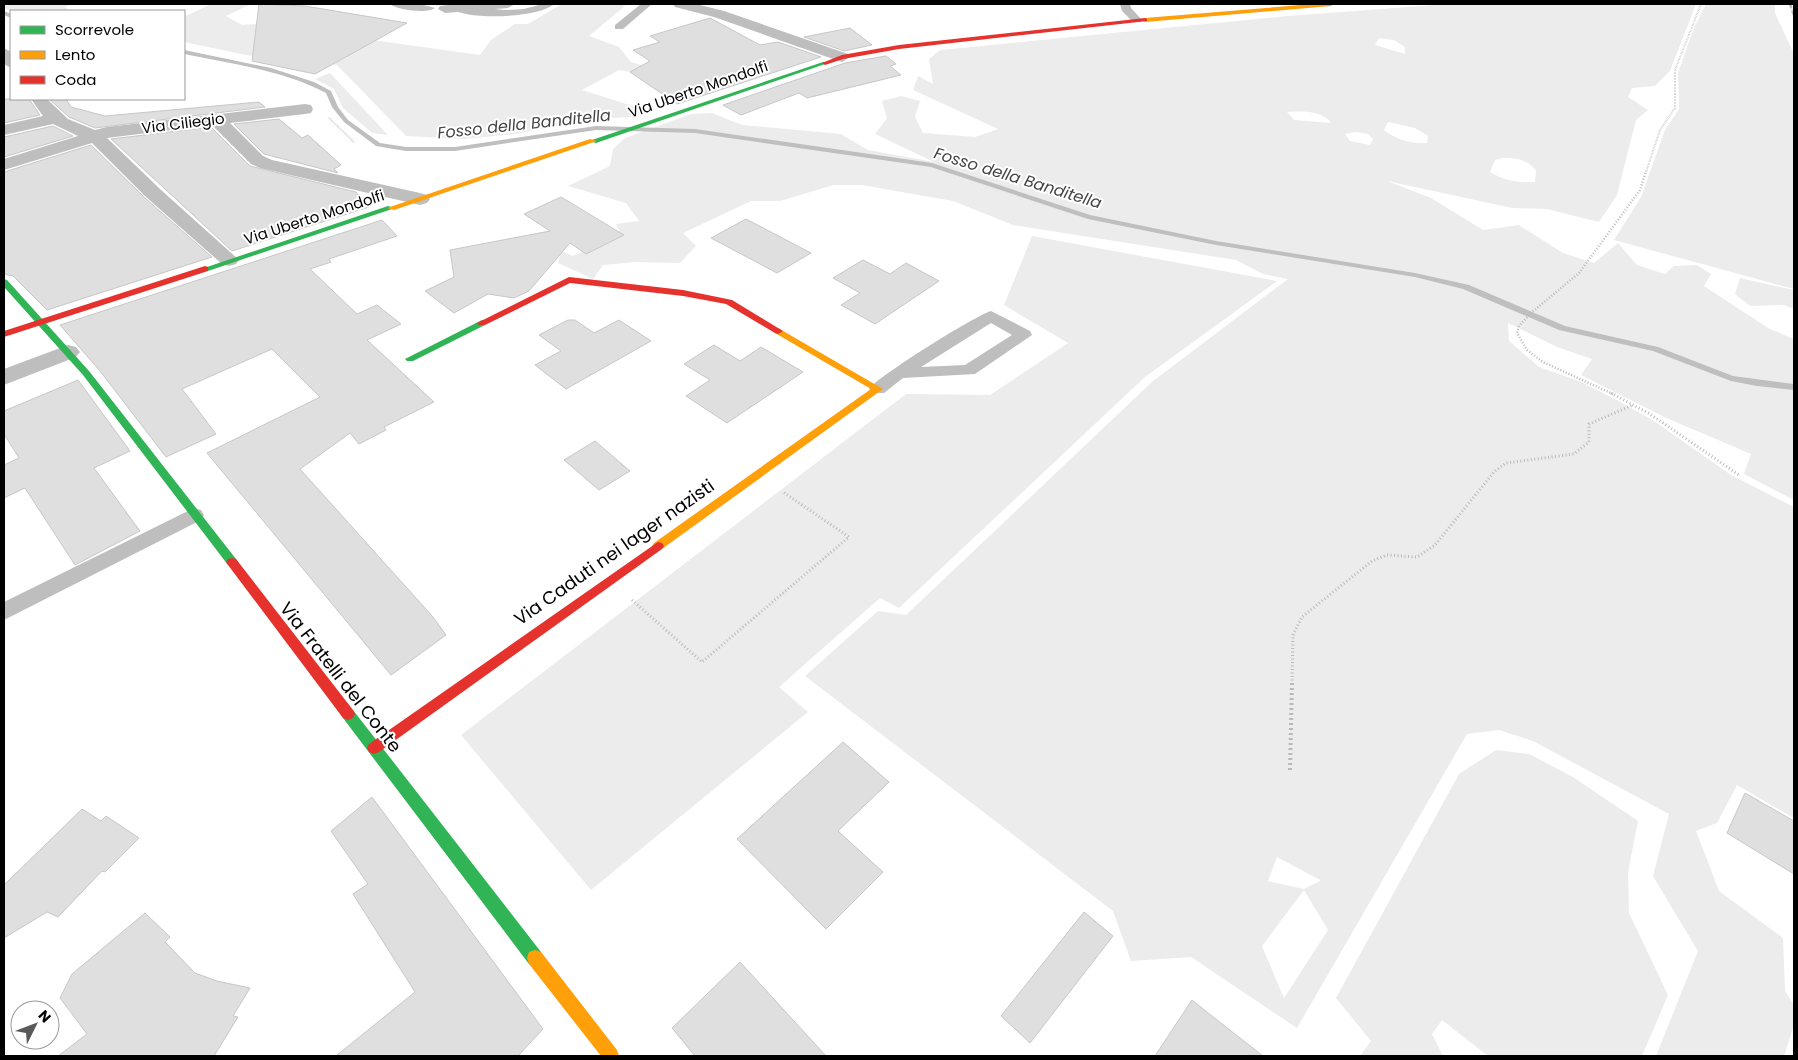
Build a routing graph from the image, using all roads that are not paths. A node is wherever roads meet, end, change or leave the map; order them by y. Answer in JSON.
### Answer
{"nodes":[{"id":1,"x":395,"y":4,"type":"edge"},
{"id":2,"x":508,"y":4,"type":"edge"},
{"id":3,"x":549,"y":4,"type":"edge"},
{"id":4,"x":647,"y":4,"type":"edge"},
{"id":5,"x":680,"y":4,"type":"edge"},
{"id":6,"x":1125,"y":4,"type":"edge"},
{"id":7,"x":1331,"y":4,"type":"edge"},
{"id":8,"x":1315,"y":5,"type":"edge"},
{"id":9,"x":430,"y":8,"type":"dead end"},
{"id":10,"x":450,"y":9,"type":"joint"},
{"id":11,"x":1137,"y":20,"type":"junction"},
{"id":12,"x":620,"y":27,"type":"dead end"},
{"id":13,"x":842,"y":57,"type":"junction"},
{"id":14,"x":40,"y":100,"type":"edge"},
{"id":15,"x":306,"y":109,"type":"road end"},
{"id":16,"x":55,"y":118,"type":"junction"},
{"id":17,"x":216,"y":119,"type":"junction"},
{"id":18,"x":4,"y":130,"type":"edge"},
{"id":19,"x":96,"y":137,"type":"junction"},
{"id":20,"x":4,"y":165,"type":"edge"},
{"id":21,"x":426,"y":197,"type":"junction"},
{"id":22,"x":229,"y":260,"type":"junction"},
{"id":23,"x":4,"y":282,"type":"edge"},
{"id":24,"x":39,"y":322,"type":"junction"},
{"id":25,"x":4,"y":334,"type":"edge"},
{"id":26,"x":68,"y":352,"type":"junction"},
{"id":27,"x":410,"y":359,"type":"dead end"},
{"id":28,"x":899,"y":373,"type":"junction"},
{"id":29,"x":4,"y":377,"type":"edge"},
{"id":30,"x":878,"y":389,"type":"junction"},
{"id":31,"x":194,"y":515,"type":"junction"},
{"id":32,"x":4,"y":612,"type":"edge"},
{"id":33,"x":374,"y":748,"type":"junction"},
{"id":34,"x":611,"y":1056,"type":"edge"}],
"edges":[{"from":1,"to":9,"type":"lane"},
{"from":2,"to":10,"type":"street"},
{"from":3,"to":10,"type":"lane"},
{"from":4,"to":12,"type":"lane"},
{"from":5,"to":13,"type":"street"},
{"from":6,"to":11,"type":"lane"},
{"from":7,"to":8,"type":"street","name":"Via Uberto Mondolfi"},
{"from":8,"to":11,"type":"street","name":"Via Uberto Mondolfi"},
{"from":11,"to":13,"type":"street","name":"Via Uberto Mondolfi"},
{"from":13,"to":21,"type":"street","name":"Via Uberto Mondolfi"},
{"from":14,"to":16,"type":"street"},
{"from":15,"to":17,"type":"street","name":"Via Ciliegio"},
{"from":16,"to":18,"type":"street"},
{"from":16,"to":19,"type":"street"},
{"from":17,"to":19,"type":"street","name":"Via Ciliegio"},
{"from":17,"to":21,"type":"street"},
{"from":19,"to":20,"type":"street","name":"Via Ciliegio"},
{"from":19,"to":22,"type":"street"},
{"from":21,"to":22,"type":"street","name":"Via Uberto Mondolfi"},
{"from":22,"to":24,"type":"street","name":"Via Uberto Mondolfi"},
{"from":23,"to":24,"type":"street","name":"Via Fratelli del Conte"},
{"from":24,"to":25,"type":"street","name":"Via Uberto Mondolfi"},
{"from":24,"to":26,"type":"street","name":"Via Fratelli del Conte"},
{"from":26,"to":29,"type":"street"},
{"from":26,"to":31,"type":"street","name":"Via Fratelli del Conte"},
{"from":27,"to":30,"type":"street"},
{"from":28,"to":28,"type":"lane","name":"Via Caduti nei lager nazisti"},
{"from":28,"to":30,"type":"lane","name":"Via Caduti nei lager nazisti"},
{"from":30,"to":33,"type":"street","name":"Via Caduti nei lager nazisti"},
{"from":31,"to":32,"type":"lane"},
{"from":31,"to":33,"type":"street","name":"Via Fratelli del Conte"},
{"from":33,"to":34,"type":"street","name":"Via Fratelli del Conte"}]}
